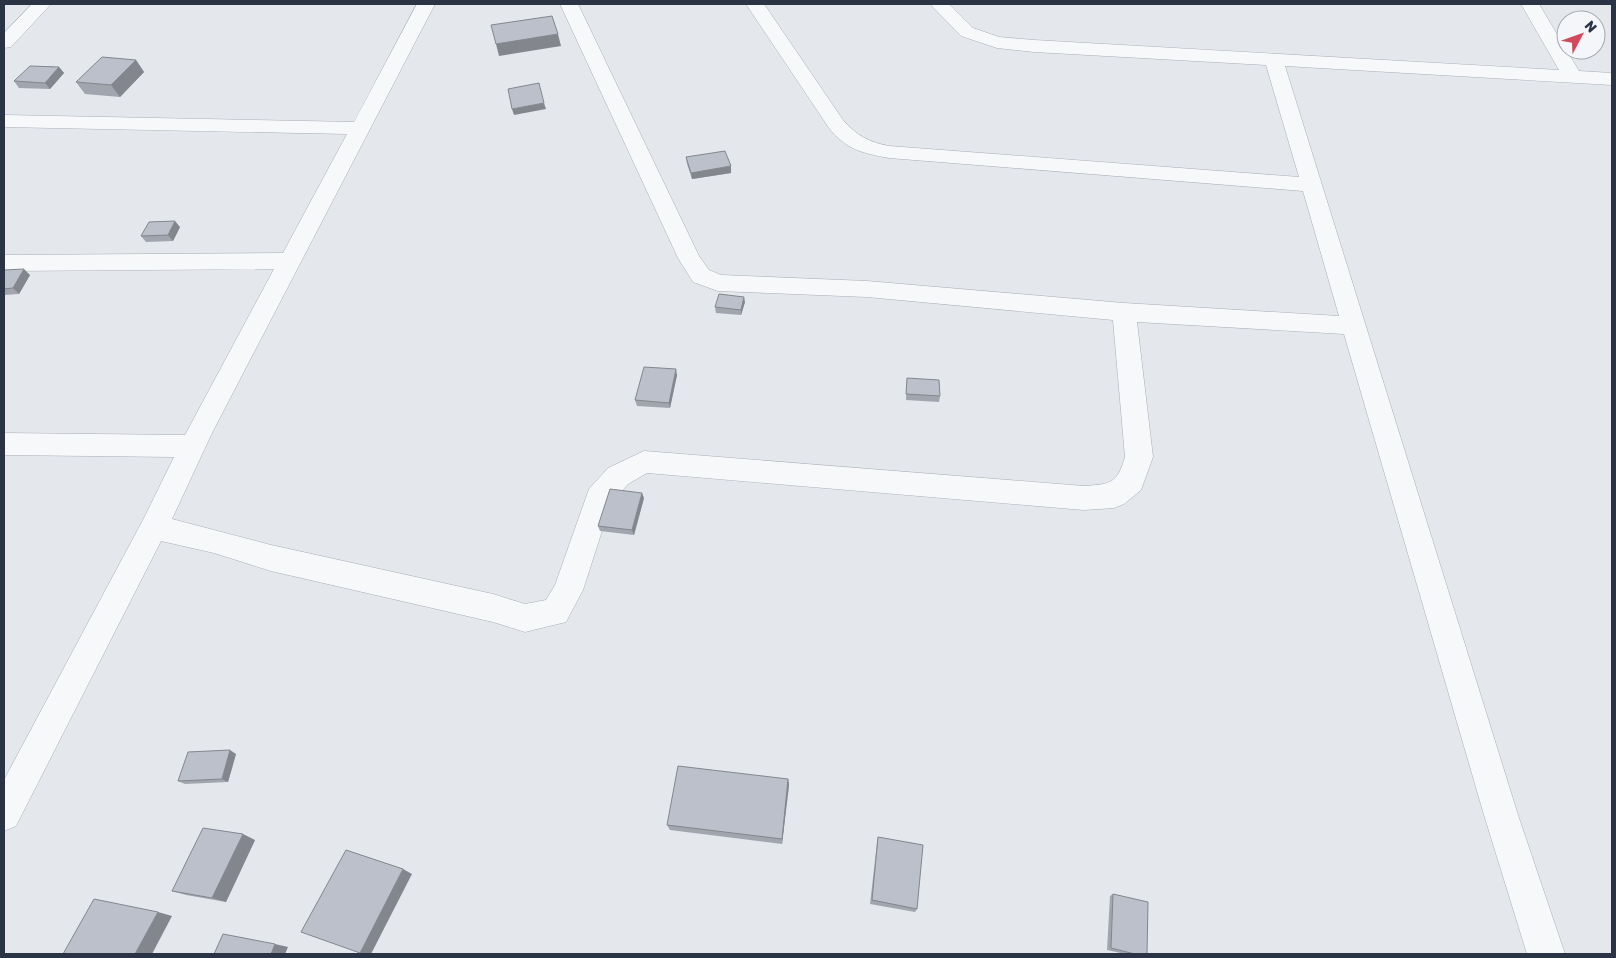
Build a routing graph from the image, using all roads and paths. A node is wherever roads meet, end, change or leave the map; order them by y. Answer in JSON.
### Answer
{"nodes":[{"id":1,"x":42,"y":4,"type":"edge"},
{"id":2,"x":426,"y":4,"type":"edge"},
{"id":3,"x":569,"y":4,"type":"edge"},
{"id":4,"x":754,"y":4,"type":"edge"},
{"id":5,"x":939,"y":4,"type":"edge"},
{"id":6,"x":1530,"y":4,"type":"edge"},
{"id":7,"x":4,"y":43,"type":"edge"},
{"id":8,"x":1274,"y":60,"type":"junction"},
{"id":9,"x":1573,"y":77,"type":"junction"},
{"id":10,"x":1612,"y":79,"type":"edge"},
{"id":11,"x":4,"y":121,"type":"edge"},
{"id":12,"x":359,"y":128,"type":"junction"},
{"id":13,"x":1312,"y":185,"type":"junction"},
{"id":14,"x":289,"y":261,"type":"junction"},
{"id":15,"x":4,"y":262,"type":"edge"},
{"id":16,"x":1124,"y":312,"type":"junction"},
{"id":17,"x":1356,"y":326,"type":"junction"},
{"id":18,"x":4,"y":444,"type":"edge"},
{"id":19,"x":193,"y":446,"type":"junction"},
{"id":20,"x":154,"y":527,"type":"junction"},
{"id":21,"x":4,"y":814,"type":"edge"},
{"id":22,"x":1546,"y":954,"type":"edge"}],
"edges":[{"from":1,"to":7,"type":"street"},
{"from":2,"to":12,"type":"street"},
{"from":3,"to":16,"type":"street"},
{"from":4,"to":13,"type":"street"},
{"from":5,"to":8,"type":"street"},
{"from":6,"to":9,"type":"street"},
{"from":8,"to":9,"type":"street"},
{"from":8,"to":13,"type":"street"},
{"from":9,"to":10,"type":"street"},
{"from":11,"to":12,"type":"street"},
{"from":12,"to":14,"type":"street"},
{"from":13,"to":17,"type":"street"},
{"from":14,"to":15,"type":"street"},
{"from":14,"to":19,"type":"street"},
{"from":16,"to":17,"type":"street"},
{"from":16,"to":20,"type":"street"},
{"from":17,"to":22,"type":"street"},
{"from":18,"to":19,"type":"street"},
{"from":19,"to":20,"type":"street"},
{"from":20,"to":21,"type":"street"}]}
